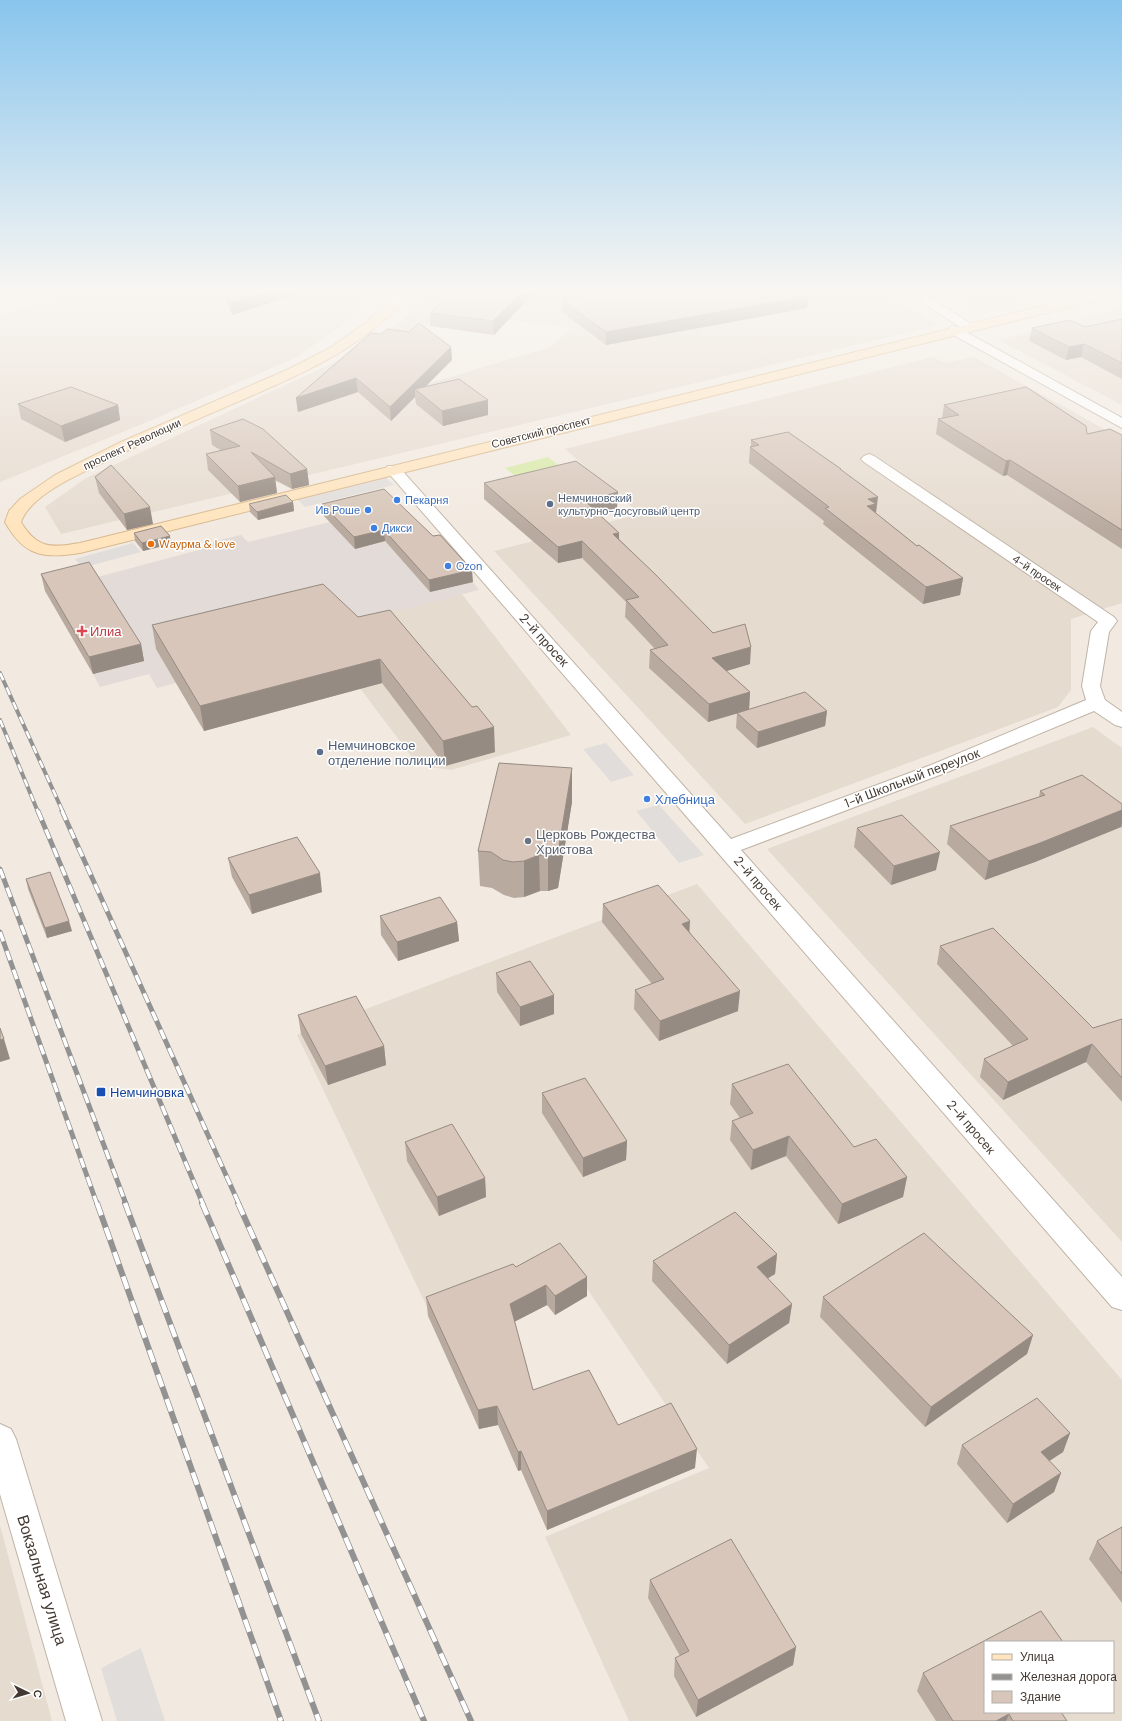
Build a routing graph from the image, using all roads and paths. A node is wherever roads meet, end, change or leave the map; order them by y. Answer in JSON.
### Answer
{"nodes":[{"id":1,"x":295,"y":369,"type":"edge"},
{"id":2,"x":796,"y":369,"type":"edge"},
{"id":3,"x":1025,"y":369,"type":"edge"},
{"id":4,"x":1122,"y":424,"type":"edge"},
{"id":5,"x":869,"y":459,"type":"dead end"},
{"id":6,"x":393,"y":469,"type":"junction"},
{"id":7,"x":53,"y":552,"type":"joint"},
{"id":8,"x":1115,"y":618,"type":"edge"},
{"id":9,"x":1096,"y":703,"type":"junction"},
{"id":10,"x":1122,"y":721,"type":"edge"},
{"id":11,"x":727,"y":848,"type":"junction"},
{"id":12,"x":1122,"y":1298,"type":"edge"},
{"id":13,"x":0,"y":1439,"type":"edge"},
{"id":14,"x":84,"y":1721,"type":"edge"}],
"edges":[{"from":1,"to":7,"type":"street","name":"проспект Революции"},
{"from":2,"to":6,"type":"street","name":"Советский проспект"},
{"from":3,"to":4,"type":"street"},
{"from":5,"to":8,"type":"street","name":"4-й просек"},
{"from":6,"to":7,"type":"street","name":"Советский проспект"},
{"from":6,"to":11,"type":"street","name":"2-й просек"},
{"from":8,"to":9,"type":"street","name":"4-й просек"},
{"from":9,"to":10,"type":"street"},
{"from":9,"to":11,"type":"street","name":"1-й Школьный переулок"},
{"from":11,"to":12,"type":"street","name":"2-й просек"},
{"from":13,"to":14,"type":"street","name":"Вокзальная улица"}]}
